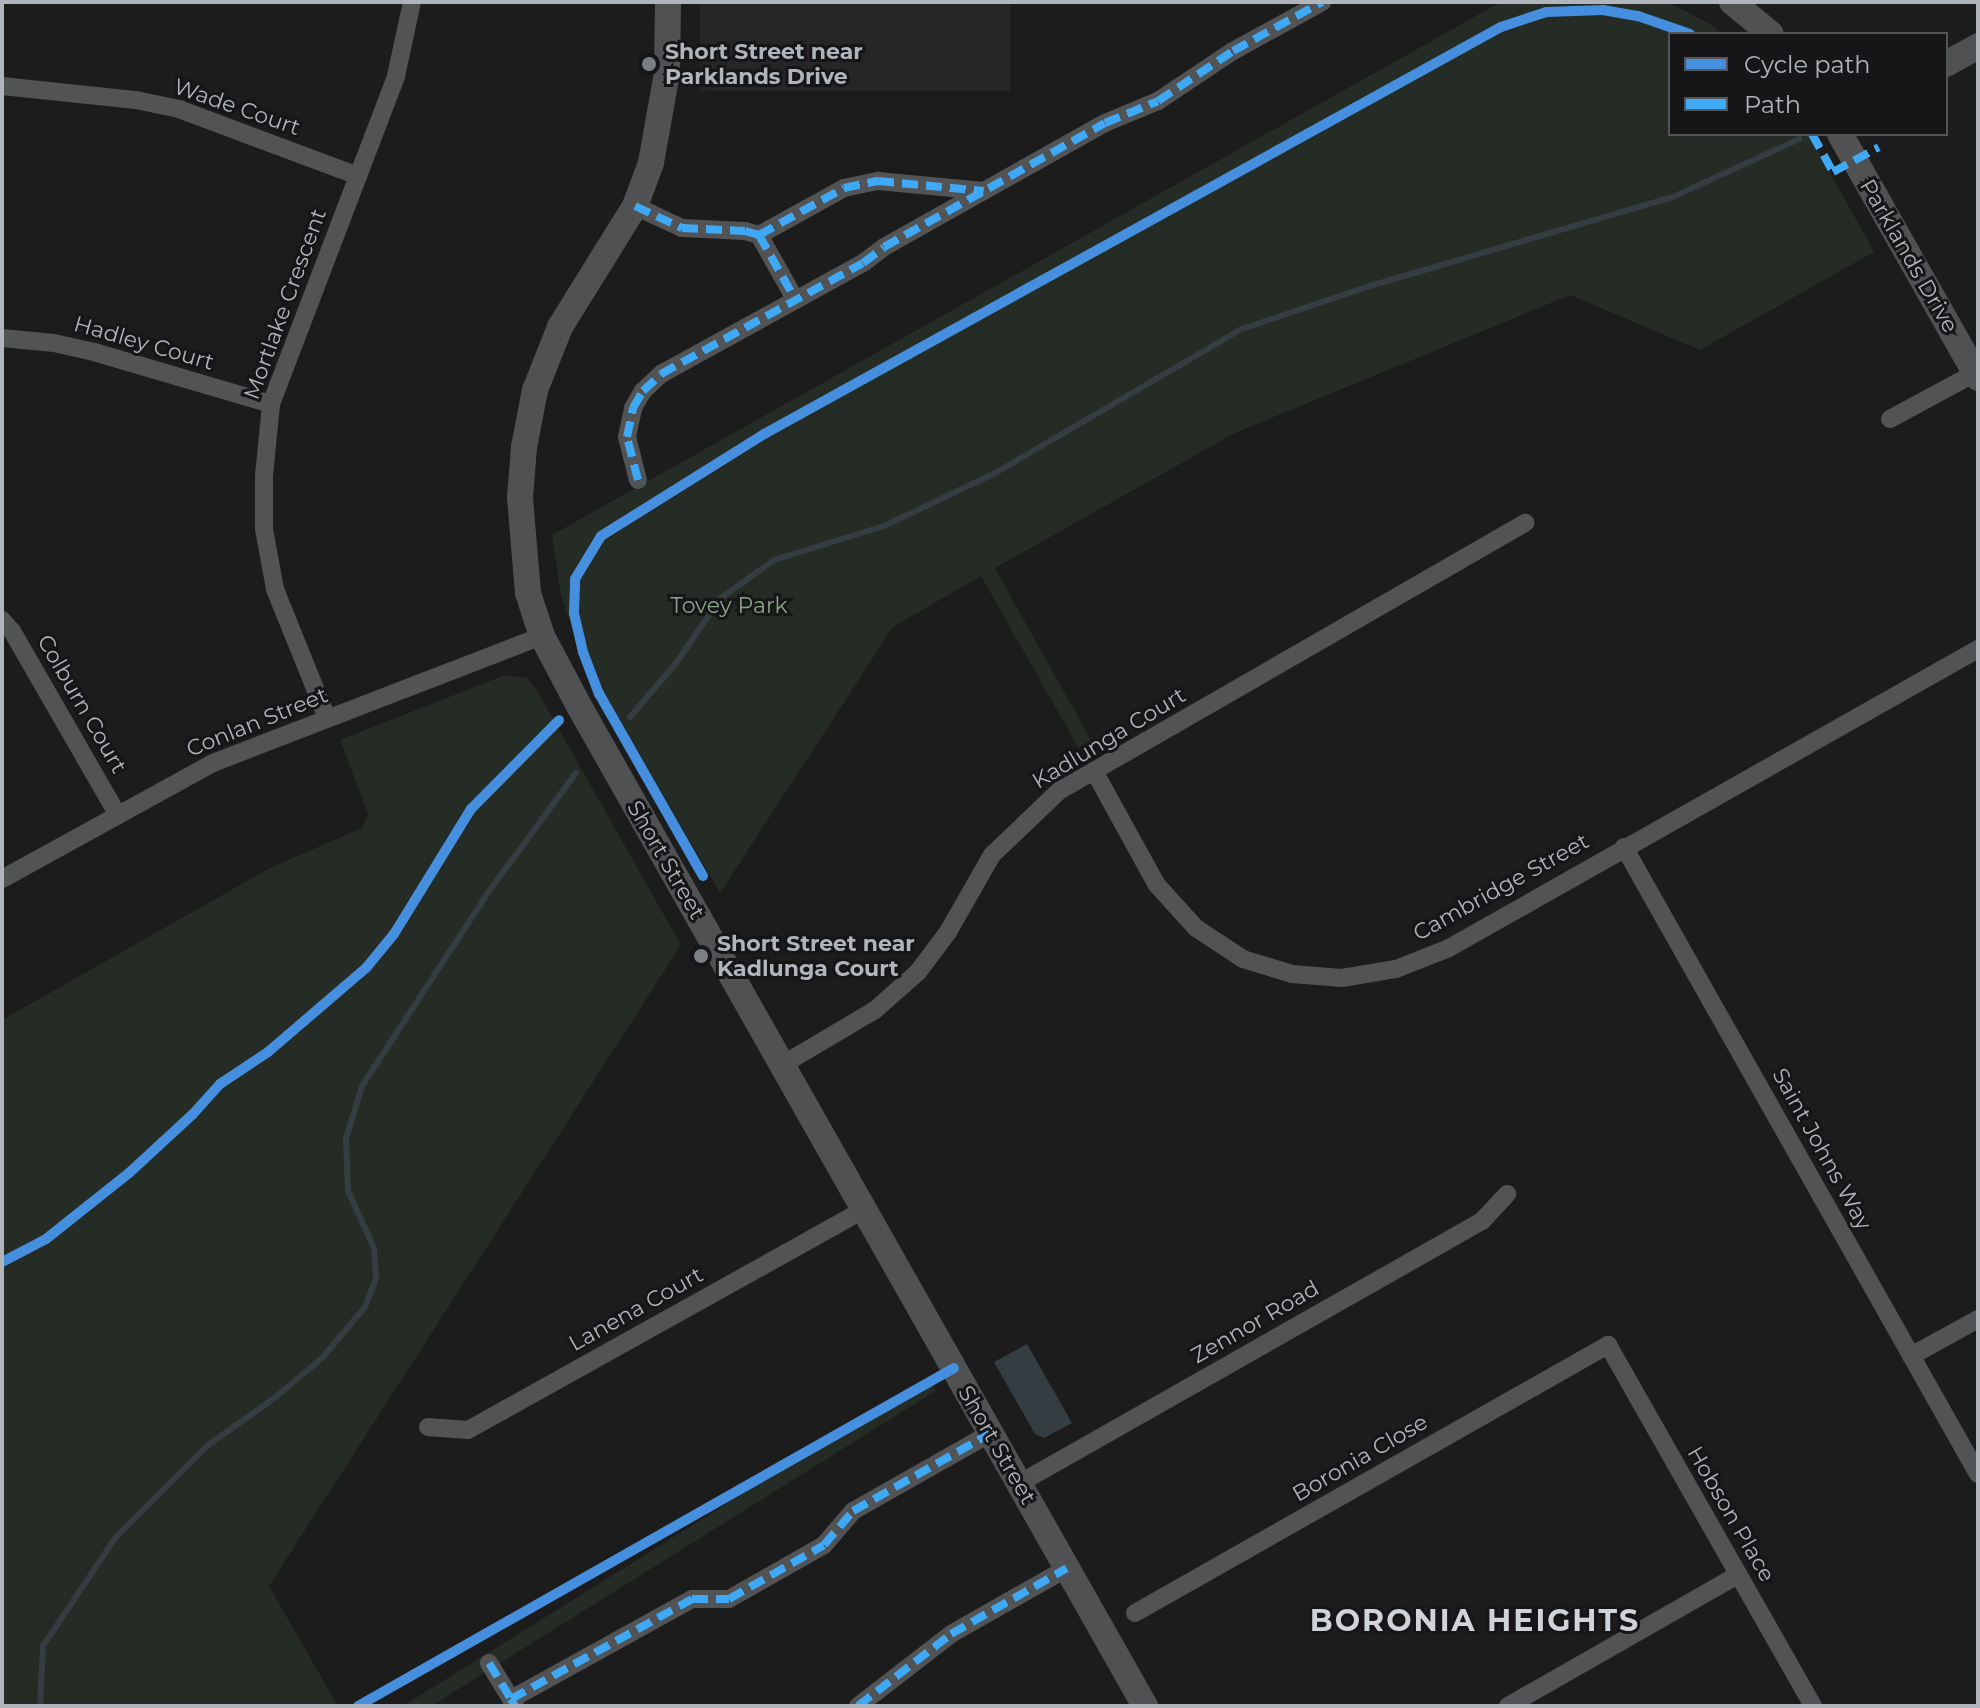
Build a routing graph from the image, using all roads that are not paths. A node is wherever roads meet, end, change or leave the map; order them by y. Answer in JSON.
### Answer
{"nodes":[{"id":1,"x":412,"y":2,"type":"edge"},
{"id":2,"x":668,"y":2,"type":"edge"},
{"id":3,"x":1322,"y":2,"type":"edge"},
{"id":4,"x":1732,"y":2,"type":"edge"},
{"id":5,"x":1769,"y":32,"type":"edge"},
{"id":6,"x":1978,"y":46,"type":"edge"},
{"id":7,"x":1948,"y":63,"type":"edge"},
{"id":8,"x":2,"y":86,"type":"edge"},
{"id":9,"x":1841,"y":136,"type":"edge"},
{"id":10,"x":358,"y":176,"type":"junction"},
{"id":11,"x":984,"y":191,"type":"junction"},
{"id":12,"x":635,"y":206,"type":"junction"},
{"id":13,"x":759,"y":235,"type":"junction"},
{"id":14,"x":795,"y":299,"type":"junction"},
{"id":15,"x":2,"y":338,"type":"edge"},
{"id":16,"x":1977,"y":375,"type":"edge"},
{"id":17,"x":271,"y":404,"type":"junction"},
{"id":18,"x":1890,"y":419,"type":"dead end"},
{"id":19,"x":638,"y":480,"type":"dead end"},
{"id":20,"x":1525,"y":523,"type":"dead end"},
{"id":21,"x":2,"y":620,"type":"edge"},
{"id":22,"x":542,"y":636,"type":"junction"},
{"id":23,"x":1978,"y":649,"type":"edge"},
{"id":24,"x":327,"y":718,"type":"junction"},
{"id":25,"x":1094,"y":771,"type":"junction"},
{"id":26,"x":118,"y":815,"type":"junction"},
{"id":27,"x":1624,"y":847,"type":"junction"},
{"id":28,"x":2,"y":879,"type":"edge"},
{"id":29,"x":782,"y":1065,"type":"junction"},
{"id":30,"x":1507,"y":1194,"type":"dead end"},
{"id":31,"x":863,"y":1210,"type":"junction"},
{"id":32,"x":1978,"y":1319,"type":"edge"},
{"id":33,"x":1608,"y":1345,"type":"joint"},
{"id":34,"x":1911,"y":1356,"type":"junction"},
{"id":35,"x":428,"y":1427,"type":"dead end"},
{"id":36,"x":991,"y":1433,"type":"junction"},
{"id":37,"x":1978,"y":1474,"type":"edge"},
{"id":38,"x":1020,"y":1483,"type":"junction"},
{"id":39,"x":1067,"y":1568,"type":"junction"},
{"id":40,"x":1738,"y":1575,"type":"junction"},
{"id":41,"x":1135,"y":1613,"type":"dead end"},
{"id":42,"x":489,"y":1663,"type":"dead end"},
{"id":43,"x":513,"y":1702,"type":"edge"},
{"id":44,"x":858,"y":1706,"type":"edge"},
{"id":45,"x":1145,"y":1706,"type":"edge"},
{"id":46,"x":1508,"y":1706,"type":"edge"},
{"id":47,"x":1813,"y":1706,"type":"edge"}],
"edges":[{"from":1,"to":10,"type":"street","name":"Mortlake Crescent"},
{"from":2,"to":12,"type":"street","name":"Short Street"},
{"from":3,"to":11,"type":"street"},
{"from":4,"to":5,"type":"street"},
{"from":6,"to":7,"type":"street"},
{"from":8,"to":10,"type":"street","name":"Wade Court"},
{"from":9,"to":16,"type":"street","name":"Parklands Drive"},
{"from":10,"to":17,"type":"street","name":"Mortlake Crescent"},
{"from":11,"to":13,"type":"street"},
{"from":11,"to":14,"type":"street"},
{"from":12,"to":13,"type":"street"},
{"from":12,"to":22,"type":"street","name":"Short Street"},
{"from":13,"to":14,"type":"street"},
{"from":14,"to":19,"type":"street"},
{"from":15,"to":17,"type":"street","name":"Hadley Court"},
{"from":16,"to":18,"type":"street"},
{"from":17,"to":24,"type":"street","name":"Mortlake Crescent"},
{"from":20,"to":25,"type":"street","name":"Kadlunga Court"},
{"from":21,"to":26,"type":"street","name":"Colburn Court"},
{"from":22,"to":24,"type":"street","name":"Conlan Street"},
{"from":22,"to":29,"type":"street","name":"Short Street"},
{"from":23,"to":27,"type":"street","name":"Cambridge Street"},
{"from":24,"to":26,"type":"street","name":"Conlan Street"},
{"from":25,"to":27,"type":"street","name":"Cambridge Street"},
{"from":25,"to":29,"type":"street","name":"Kadlunga Court"},
{"from":26,"to":28,"type":"street","name":"Conlan Street"},
{"from":27,"to":34,"type":"street","name":"Saint Johns Way"},
{"from":29,"to":31,"type":"street","name":"Short Street"},
{"from":30,"to":38,"type":"street","name":"Zennor Road"},
{"from":31,"to":35,"type":"street","name":"Lanena Court"},
{"from":31,"to":36,"type":"street","name":"Short Street"},
{"from":32,"to":34,"type":"street"},
{"from":33,"to":40,"type":"street","name":"Hobson Place"},
{"from":33,"to":41,"type":"street","name":"Boronia Close"},
{"from":34,"to":37,"type":"street","name":"Saint Johns Way"},
{"from":36,"to":38,"type":"street","name":"Short Street"},
{"from":36,"to":43,"type":"street"},
{"from":38,"to":39,"type":"street","name":"Short Street"},
{"from":39,"to":44,"type":"street"},
{"from":39,"to":45,"type":"street","name":"Short Street"},
{"from":40,"to":46,"type":"street"},
{"from":40,"to":47,"type":"street","name":"Hobson Place"},
{"from":42,"to":43,"type":"street"}]}
